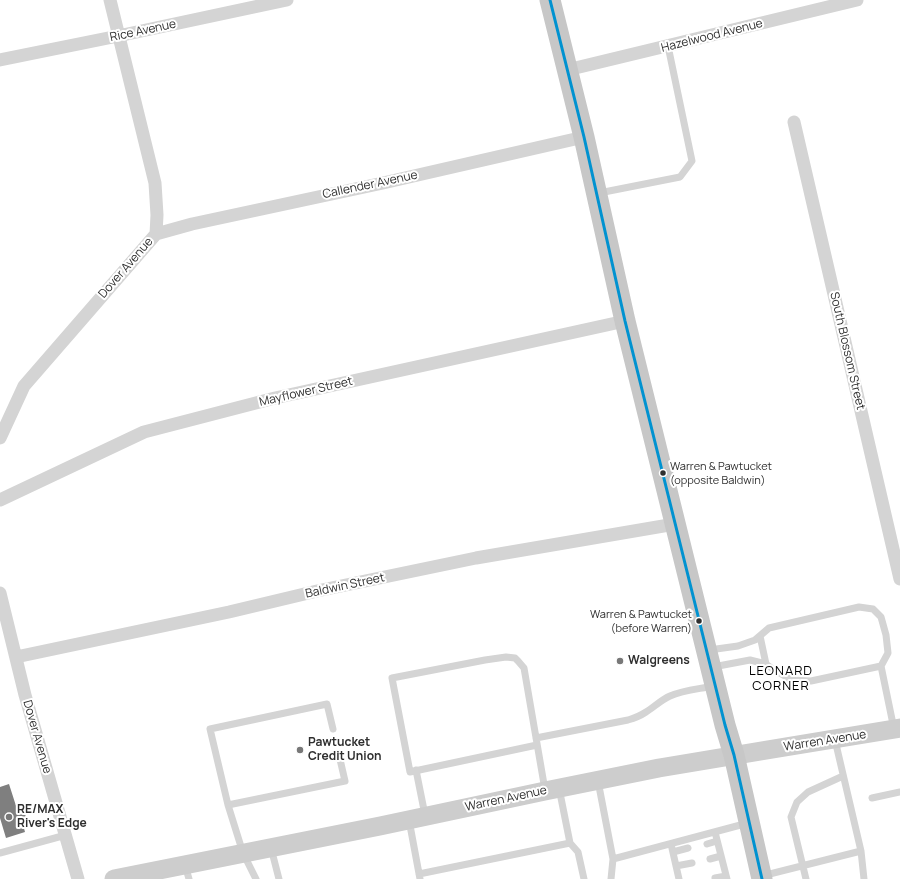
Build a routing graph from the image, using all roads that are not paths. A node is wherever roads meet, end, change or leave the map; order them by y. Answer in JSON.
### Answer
{"nodes":[{"id":1,"x":110,"y":0,"type":"edge"},
{"id":2,"x":287,"y":0,"type":"edge"},
{"id":3,"x":550,"y":0,"type":"edge"},
{"id":4,"x":856,"y":0,"type":"edge"},
{"id":5,"x":118,"y":36,"type":"junction"},
{"id":6,"x":668,"y":46,"type":"junction"},
{"id":7,"x":0,"y":60,"type":"edge"},
{"id":8,"x":567,"y":70,"type":"junction"},
{"id":9,"x":794,"y":122,"type":"dead end"},
{"id":10,"x":584,"y":137,"type":"junction"},
{"id":11,"x":597,"y":193,"type":"junction"},
{"id":12,"x":156,"y":234,"type":"junction"},
{"id":13,"x":625,"y":321,"type":"junction"},
{"id":14,"x":0,"y":438,"type":"edge"},
{"id":15,"x":0,"y":500,"type":"edge"},
{"id":16,"x":675,"y":524,"type":"junction"},
{"id":17,"x":900,"y":579,"type":"edge"},
{"id":18,"x":0,"y":593,"type":"edge"},
{"id":19,"x":760,"y":636,"type":"junction"},
{"id":20,"x":16,"y":657,"type":"junction"},
{"id":21,"x":766,"y":664,"type":"junction"},
{"id":22,"x":881,"y":666,"type":"junction"},
{"id":23,"x":711,"y":668,"type":"junction"},
{"id":24,"x":333,"y":729,"type":"dead end"},
{"id":25,"x":897,"y":729,"type":"edge"},
{"id":26,"x":834,"y":739,"type":"junction"},
{"id":27,"x":537,"y":741,"type":"junction"},
{"id":28,"x":339,"y":754,"type":"dead end"},
{"id":29,"x":734,"y":755,"type":"junction"},
{"id":30,"x":416,"y":770,"type":"junction"},
{"id":31,"x":843,"y":776,"type":"junction"},
{"id":32,"x":598,"y":780,"type":"junction"},
{"id":33,"x":552,"y":789,"type":"junction"},
{"id":34,"x":900,"y":792,"type":"edge"},
{"id":35,"x":872,"y":798,"type":"dead end"},
{"id":36,"x":228,"y":805,"type":"junction"},
{"id":37,"x":418,"y":818,"type":"junction"},
{"id":38,"x":749,"y":823,"type":"junction"},
{"id":39,"x":715,"y":832,"type":"junction"},
{"id":40,"x":66,"y":835,"type":"junction"},
{"id":41,"x":717,"y":841,"type":"junction"},
{"id":42,"x":570,"y":843,"type":"junction"},
{"id":43,"x":707,"y":844,"type":"dead end"},
{"id":44,"x":271,"y":848,"type":"junction"},
{"id":45,"x":672,"y":848,"type":"junction"},
{"id":46,"x":688,"y":848,"type":"dead end"},
{"id":47,"x":861,"y":851,"type":"junction"},
{"id":48,"x":0,"y":853,"type":"edge"},
{"id":49,"x":243,"y":853,"type":"junction"},
{"id":50,"x":721,"y":856,"type":"junction"},
{"id":51,"x":613,"y":859,"type":"junction"},
{"id":52,"x":710,"y":859,"type":"dead end"},
{"id":53,"x":692,"y":863,"type":"dead end"},
{"id":54,"x":676,"y":866,"type":"junction"},
{"id":55,"x":802,"y":866,"type":"junction"},
{"id":56,"x":187,"y":872,"type":"edge"},
{"id":57,"x":145,"y":876,"type":"edge"},
{"id":58,"x":420,"y":877,"type":"edge"},
{"id":59,"x":715,"y":878,"type":"edge"},
{"id":60,"x":726,"y":878,"type":"edge"},
{"id":61,"x":761,"y":878,"type":"edge"},
{"id":62,"x":78,"y":879,"type":"edge"},
{"id":63,"x":114,"y":879,"type":"edge"},
{"id":64,"x":256,"y":879,"type":"edge"},
{"id":65,"x":279,"y":879,"type":"edge"},
{"id":66,"x":584,"y":879,"type":"edge"},
{"id":67,"x":611,"y":879,"type":"edge"},
{"id":68,"x":679,"y":879,"type":"edge"},
{"id":69,"x":806,"y":879,"type":"edge"},
{"id":70,"x":864,"y":879,"type":"edge"}],
"edges":[{"from":1,"to":5,"type":"street","name":"Dover Avenue"},
{"from":2,"to":5,"type":"street","name":"Rice Avenue"},
{"from":3,"to":8,"type":"main road"},
{"from":4,"to":6,"type":"street","name":"Hazelwood Avenue"},
{"from":5,"to":7,"type":"street","name":"Rice Avenue"},
{"from":5,"to":12,"type":"street","name":"Dover Avenue"},
{"from":6,"to":8,"type":"street","name":"Hazelwood Avenue"},
{"from":6,"to":11,"type":"lane"},
{"from":8,"to":10,"type":"main road"},
{"from":9,"to":17,"type":"street","name":"South Blossom Street"},
{"from":10,"to":11,"type":"main road"},
{"from":10,"to":12,"type":"street","name":"Callender Avenue"},
{"from":11,"to":13,"type":"main road"},
{"from":12,"to":14,"type":"street","name":"Dover Avenue"},
{"from":13,"to":15,"type":"street","name":"Mayflower Street"},
{"from":13,"to":16,"type":"main road"},
{"from":16,"to":20,"type":"street","name":"Baldwin Street"},
{"from":16,"to":23,"type":"main road"},
{"from":18,"to":20,"type":"street","name":"Dover Avenue"},
{"from":19,"to":21,"type":"lane"},
{"from":19,"to":22,"type":"lane"},
{"from":19,"to":23,"type":"lane"},
{"from":20,"to":40,"type":"street","name":"Dover Avenue"},
{"from":21,"to":22,"type":"lane"},
{"from":21,"to":23,"type":"lane"},
{"from":22,"to":25,"type":"lane"},
{"from":23,"to":27,"type":"lane"},
{"from":23,"to":29,"type":"main road"},
{"from":24,"to":36,"type":"lane"},
{"from":25,"to":26,"type":"main road","name":"Warren Avenue"},
{"from":26,"to":29,"type":"main road","name":"Warren Avenue"},
{"from":26,"to":31,"type":"lane"},
{"from":27,"to":30,"type":"lane"},
{"from":27,"to":30,"type":"lane"},
{"from":27,"to":33,"type":"lane"},
{"from":28,"to":36,"type":"lane"},
{"from":29,"to":32,"type":"main road","name":"Warren Avenue"},
{"from":29,"to":38,"type":"main road"},
{"from":30,"to":37,"type":"lane"},
{"from":31,"to":47,"type":"lane"},
{"from":31,"to":55,"type":"lane"},
{"from":32,"to":33,"type":"main road","name":"Warren Avenue"},
{"from":32,"to":51,"type":"lane"},
{"from":33,"to":37,"type":"main road","name":"Warren Avenue"},
{"from":33,"to":42,"type":"lane"},
{"from":34,"to":35,"type":"lane"},
{"from":36,"to":49,"type":"lane"},
{"from":37,"to":44,"type":"main road","name":"Warren Avenue"},
{"from":37,"to":58,"type":"lane"},
{"from":38,"to":39,"type":"lane"},
{"from":38,"to":61,"type":"main road"},
{"from":39,"to":41,"type":"lane"},
{"from":39,"to":45,"type":"lane"},
{"from":40,"to":48,"type":"lane"},
{"from":40,"to":62,"type":"street","name":"Dover Avenue"},
{"from":41,"to":43,"type":"lane"},
{"from":41,"to":50,"type":"lane"},
{"from":42,"to":58,"type":"lane"},
{"from":42,"to":66,"type":"lane"},
{"from":44,"to":49,"type":"main road","name":"Warren Avenue"},
{"from":44,"to":65,"type":"lane"},
{"from":45,"to":46,"type":"lane"},
{"from":45,"to":51,"type":"lane"},
{"from":45,"to":54,"type":"lane"},
{"from":47,"to":55,"type":"lane"},
{"from":47,"to":70,"type":"lane"},
{"from":49,"to":56,"type":"main road","name":"Warren Avenue"},
{"from":49,"to":64,"type":"lane"},
{"from":50,"to":52,"type":"lane"},
{"from":50,"to":60,"type":"lane"},
{"from":51,"to":67,"type":"lane"},
{"from":53,"to":54,"type":"lane"},
{"from":54,"to":68,"type":"lane"},
{"from":55,"to":61,"type":"lane"},
{"from":55,"to":69,"type":"lane"},
{"from":56,"to":57,"type":"main road","name":"Warren Avenue"},
{"from":57,"to":63,"type":"main road","name":"Warren Avenue"},
{"from":59,"to":60,"type":"lane"}]}
